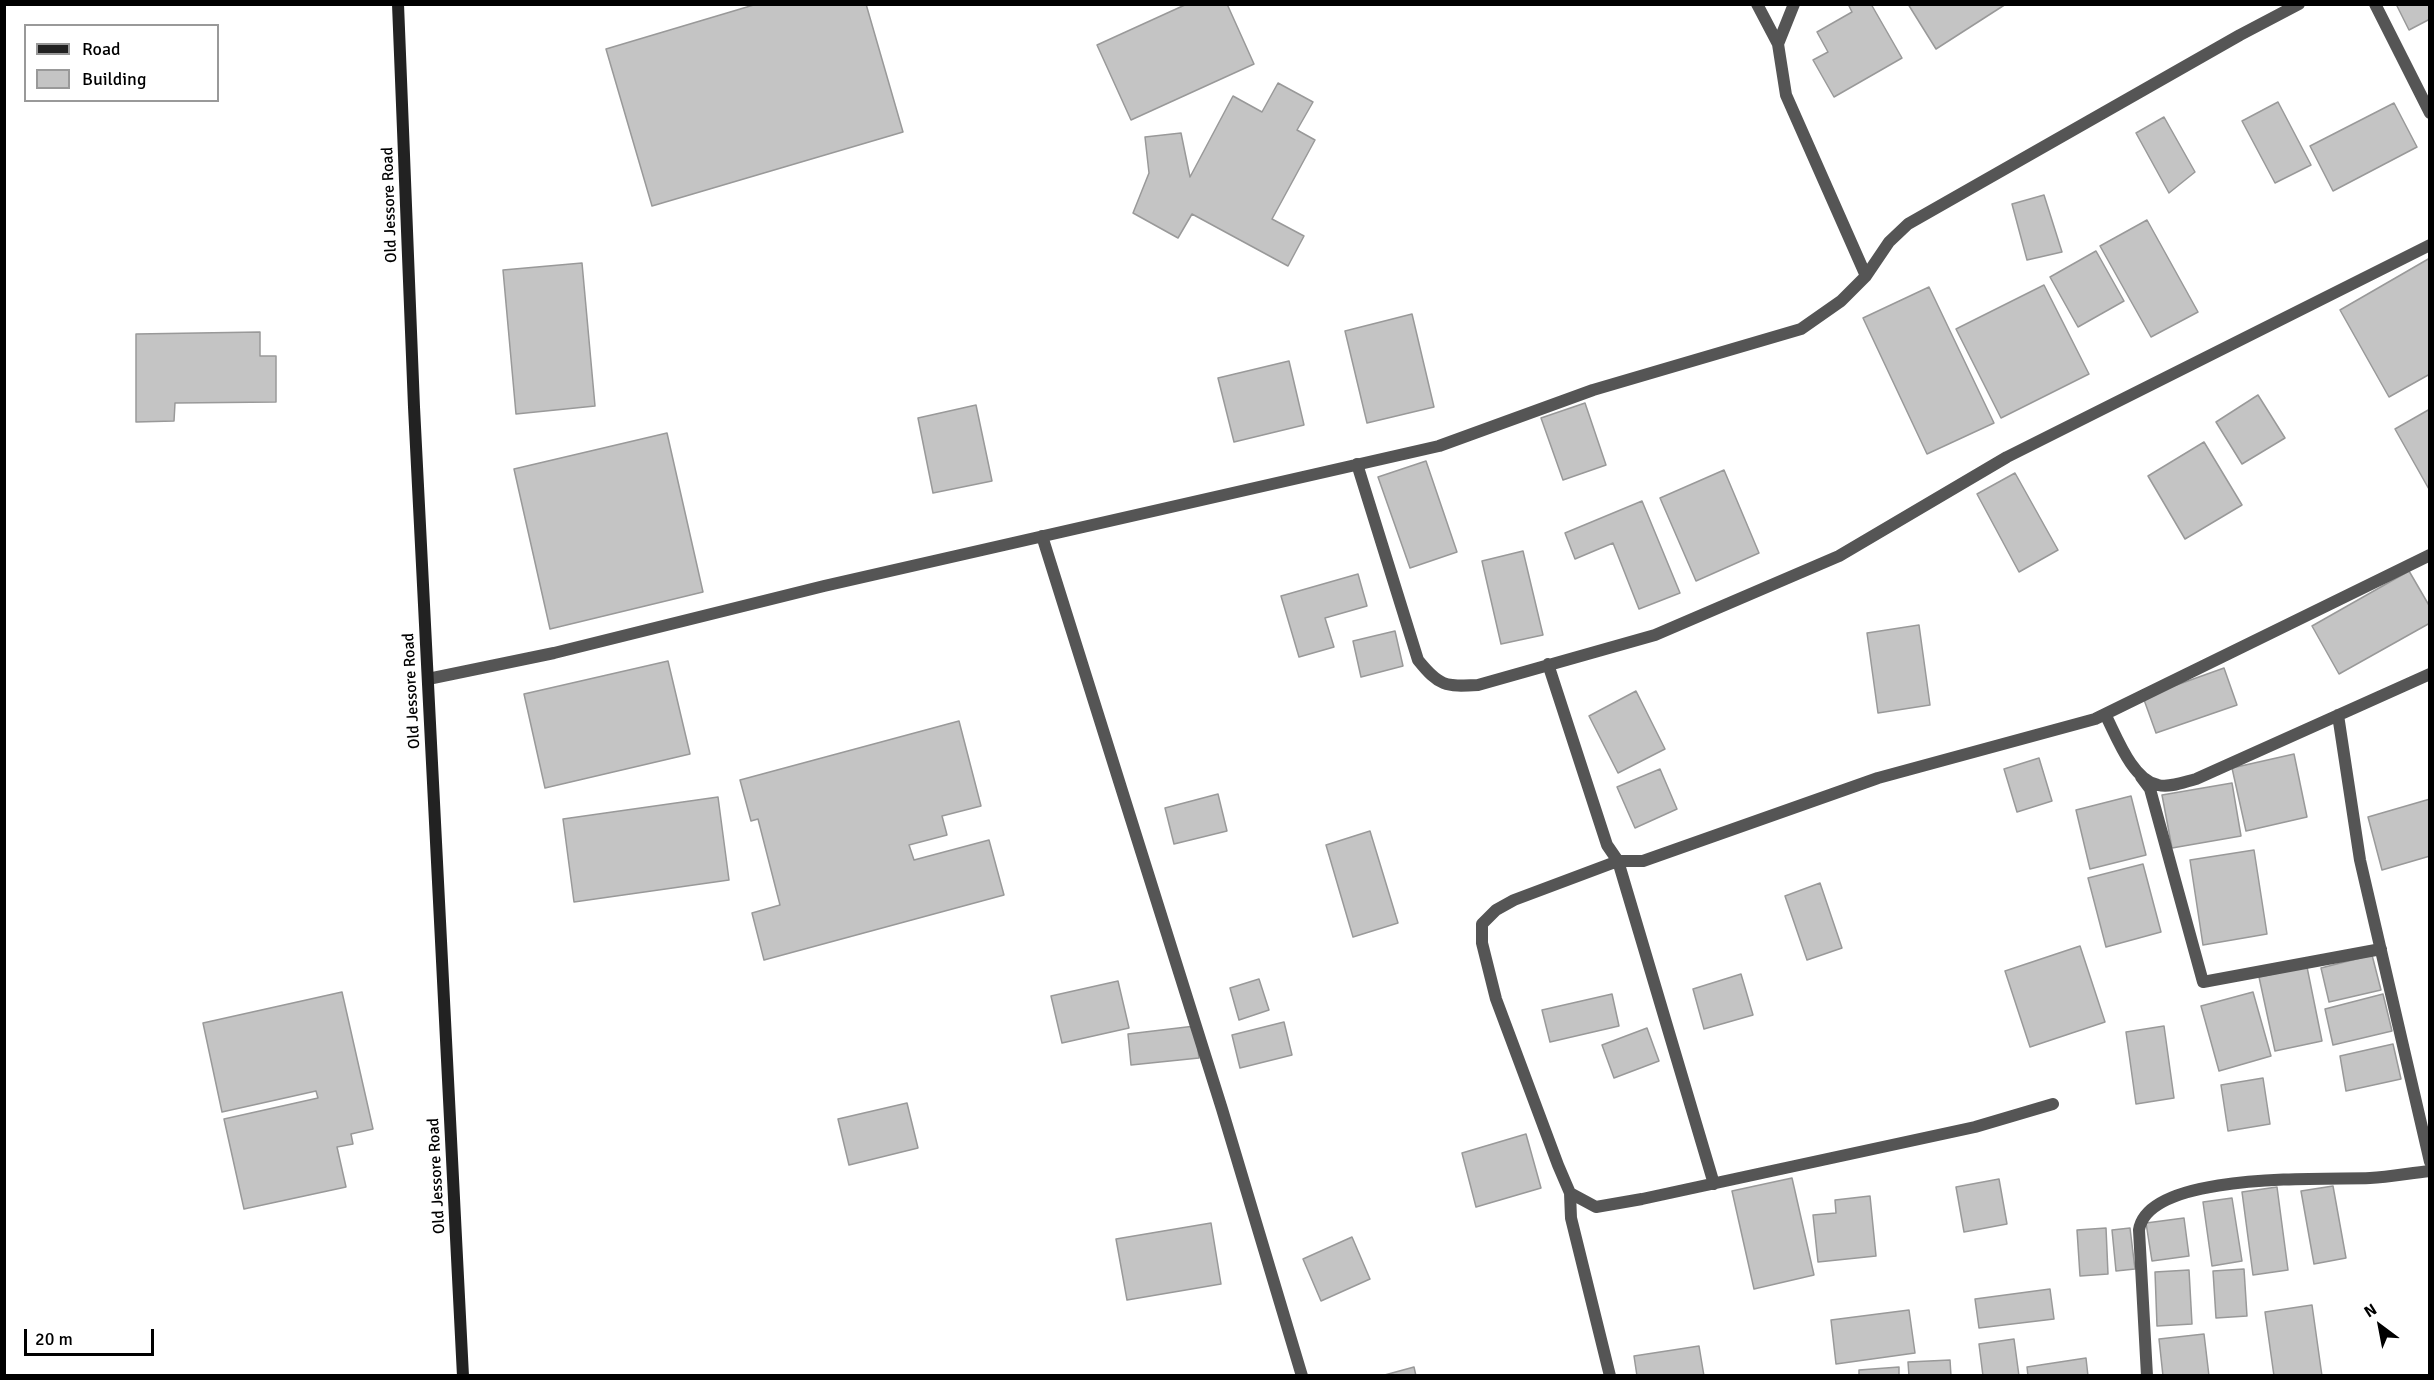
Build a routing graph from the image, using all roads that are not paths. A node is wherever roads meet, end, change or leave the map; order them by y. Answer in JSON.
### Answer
{"nodes":[{"id":1,"x":398,"y":4,"type":"edge"},
{"id":2,"x":1757,"y":4,"type":"edge"},
{"id":3,"x":1794,"y":4,"type":"edge"},
{"id":4,"x":2299,"y":4,"type":"edge"},
{"id":5,"x":2375,"y":4,"type":"edge"},
{"id":6,"x":1778,"y":44,"type":"junction"},
{"id":7,"x":2430,"y":113,"type":"edge"},
{"id":8,"x":2430,"y":245,"type":"edge"},
{"id":9,"x":1866,"y":276,"type":"junction"},
{"id":10,"x":1357,"y":464,"type":"junction"},
{"id":11,"x":1042,"y":536,"type":"junction"},
{"id":12,"x":2430,"y":555,"type":"edge"},
{"id":13,"x":1548,"y":664,"type":"junction"},
{"id":14,"x":2430,"y":674,"type":"edge"},
{"id":15,"x":428,"y":679,"type":"junction"},
{"id":16,"x":2105,"y":714,"type":"junction"},
{"id":17,"x":2338,"y":715,"type":"junction"},
{"id":18,"x":2141,"y":777,"type":"junction"},
{"id":19,"x":1618,"y":861,"type":"junction"},
{"id":20,"x":2381,"y":949,"type":"junction"},
{"id":21,"x":2053,"y":1104,"type":"dead end"},
{"id":22,"x":2430,"y":1162,"type":"edge"},
{"id":23,"x":2430,"y":1171,"type":"edge"},
{"id":24,"x":1714,"y":1184,"type":"junction"},
{"id":25,"x":1570,"y":1193,"type":"junction"},
{"id":26,"x":463,"y":1376,"type":"edge"},
{"id":27,"x":1302,"y":1376,"type":"edge"},
{"id":28,"x":1610,"y":1376,"type":"edge"},
{"id":29,"x":2147,"y":1376,"type":"edge"}],
"edges":[{"from":1,"to":15,"type":"street","name":"Old Jessore Road"},
{"from":2,"to":6,"type":"street"},
{"from":3,"to":6,"type":"street"},
{"from":4,"to":9,"type":"street"},
{"from":5,"to":7,"type":"street"},
{"from":6,"to":9,"type":"street"},
{"from":8,"to":13,"type":"street"},
{"from":9,"to":10,"type":"street"},
{"from":10,"to":11,"type":"street"},
{"from":10,"to":13,"type":"street"},
{"from":11,"to":15,"type":"street"},
{"from":11,"to":27,"type":"street"},
{"from":12,"to":16,"type":"street"},
{"from":13,"to":19,"type":"street"},
{"from":14,"to":17,"type":"street"},
{"from":15,"to":26,"type":"street","name":"Old Jessore Road"},
{"from":16,"to":18,"type":"street"},
{"from":16,"to":19,"type":"street"},
{"from":17,"to":18,"type":"street"},
{"from":17,"to":20,"type":"street"},
{"from":18,"to":20,"type":"street"},
{"from":19,"to":24,"type":"street"},
{"from":19,"to":25,"type":"street"},
{"from":20,"to":22,"type":"street"},
{"from":21,"to":24,"type":"street"},
{"from":23,"to":29,"type":"street"},
{"from":24,"to":25,"type":"street"},
{"from":25,"to":28,"type":"street"}]}
